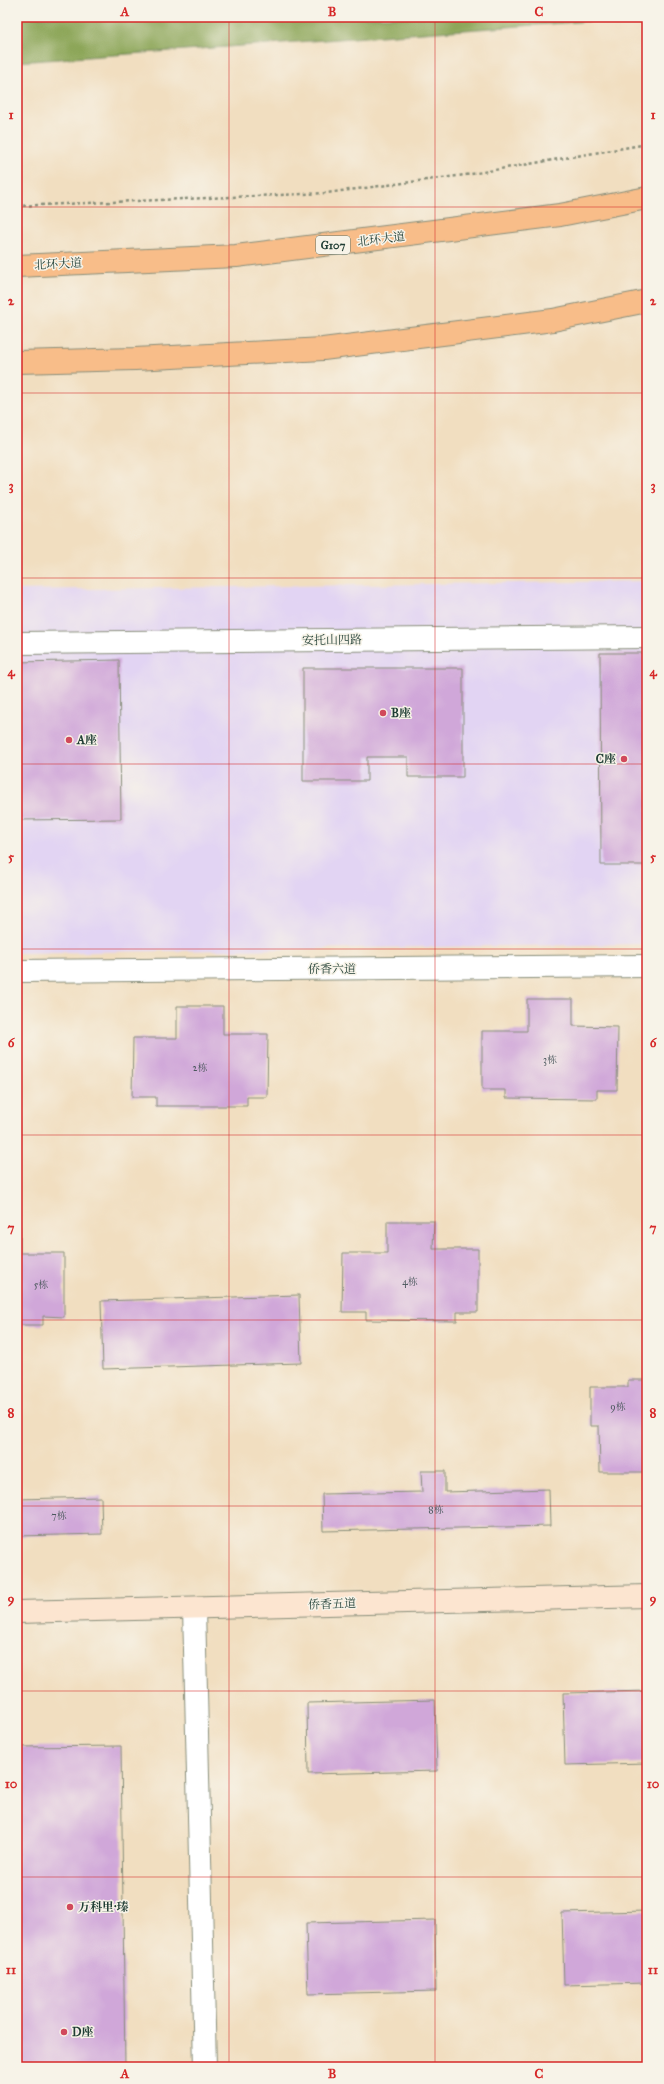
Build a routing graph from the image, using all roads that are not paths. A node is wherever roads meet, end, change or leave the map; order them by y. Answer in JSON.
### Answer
{"nodes":[{"id":1,"x":647,"y":198,"type":"edge"},
{"id":2,"x":17,"y":266,"type":"edge"},
{"id":3,"x":647,"y":301,"type":"edge"},
{"id":4,"x":17,"y":362,"type":"edge"},
{"id":5,"x":647,"y":637,"type":"edge"},
{"id":6,"x":17,"y":642,"type":"edge"},
{"id":7,"x":647,"y":966,"type":"edge"},
{"id":8,"x":17,"y":971,"type":"edge"},
{"id":9,"x":647,"y":1596,"type":"edge"},
{"id":10,"x":194,"y":1608,"type":"junction"},
{"id":11,"x":17,"y":1612,"type":"edge"},
{"id":12,"x":205,"y":2067,"type":"edge"}],
"edges":[{"from":1,"to":2,"type":"highway","name":"北环大道","number":"G107"},
{"from":3,"to":4,"type":"highway"},
{"from":5,"to":6,"type":"street","name":"安托山四路"},
{"from":7,"to":8,"type":"street","name":"侨香六道"},
{"from":9,"to":10,"type":"street","name":"侨香五道"},
{"from":10,"to":11,"type":"street","name":"侨香五道"},
{"from":10,"to":12,"type":"street"}]}
